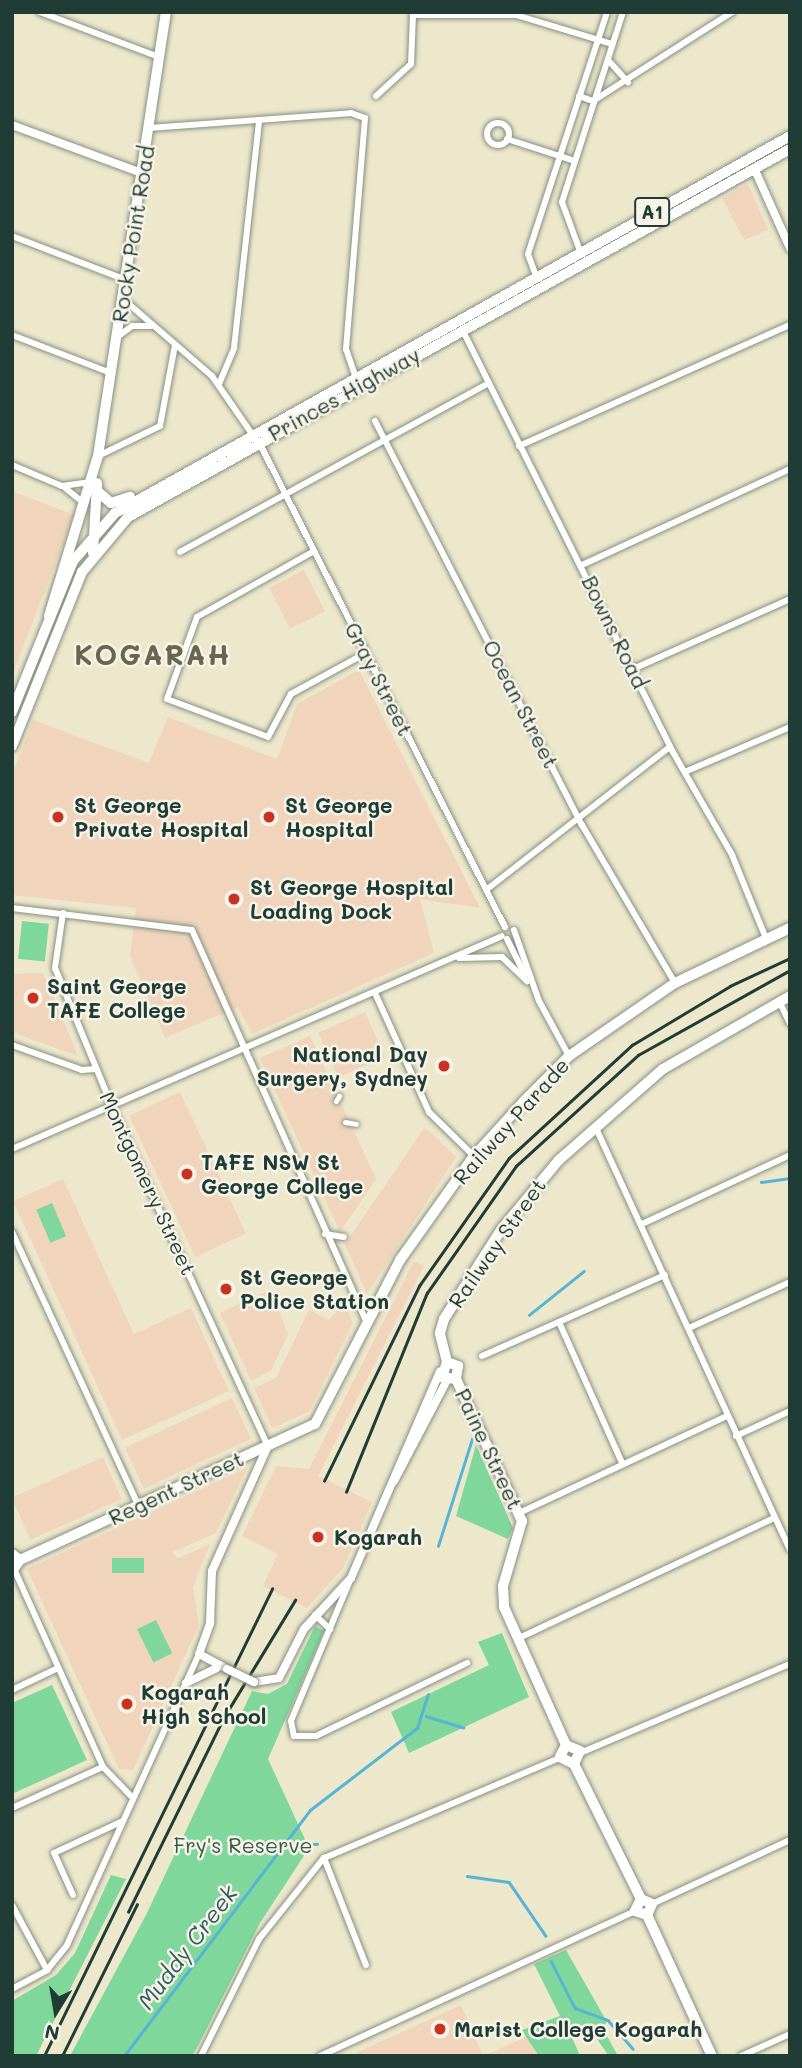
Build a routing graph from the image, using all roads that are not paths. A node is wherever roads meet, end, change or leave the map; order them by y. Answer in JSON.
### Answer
{"nodes":[{"id":1,"x":40,"y":12,"type":"edge"},
{"id":2,"x":166,"y":12,"type":"edge"},
{"id":3,"x":607,"y":12,"type":"edge"},
{"id":4,"x":622,"y":12,"type":"edge"},
{"id":5,"x":732,"y":12,"type":"edge"},
{"id":6,"x":516,"y":13,"type":"edge"},
{"id":7,"x":413,"y":14,"type":"edge"},
{"id":8,"x":598,"y":40,"type":"junction"},
{"id":9,"x":612,"y":44,"type":"junction"},
{"id":10,"x":159,"y":58,"type":"junction"},
{"id":11,"x":608,"y":59,"type":"junction"},
{"id":12,"x":628,"y":82,"type":"junction"},
{"id":13,"x":376,"y":96,"type":"dead end"},
{"id":14,"x":579,"y":96,"type":"junction"},
{"id":15,"x":593,"y":101,"type":"junction"},
{"id":16,"x":259,"y":121,"type":"junction"},
{"id":17,"x":12,"y":125,"type":"edge"},
{"id":18,"x":149,"y":128,"type":"junction"},
{"id":19,"x":790,"y":136,"type":"edge"},
{"id":20,"x":507,"y":139,"type":"dead end"},
{"id":21,"x":790,"y":149,"type":"edge"},
{"id":22,"x":559,"y":156,"type":"junction"},
{"id":23,"x":575,"y":161,"type":"junction"},
{"id":24,"x":754,"y":168,"type":"junction"},
{"id":25,"x":142,"y":173,"type":"junction"},
{"id":26,"x":12,"y":236,"type":"edge"},
{"id":27,"x":790,"y":248,"type":"edge"},
{"id":28,"x":580,"y":251,"type":"junction"},
{"id":29,"x":536,"y":276,"type":"junction"},
{"id":30,"x":126,"y":280,"type":"junction"},
{"id":31,"x":123,"y":299,"type":"junction"},
{"id":32,"x":790,"y":325,"type":"edge"},
{"id":33,"x":153,"y":326,"type":"junction"},
{"id":34,"x":462,"y":329,"type":"junction"},
{"id":35,"x":12,"y":335,"type":"edge"},
{"id":36,"x":117,"y":337,"type":"junction"},
{"id":37,"x":174,"y":345,"type":"junction"},
{"id":38,"x":111,"y":373,"type":"junction"},
{"id":39,"x":355,"y":376,"type":"junction"},
{"id":40,"x":489,"y":383,"type":"junction"},
{"id":41,"x":219,"y":384,"type":"junction"},
{"id":42,"x":374,"y":421,"type":"dead end"},
{"id":43,"x":248,"y":434,"type":"junction"},
{"id":44,"x":385,"y":440,"type":"junction"},
{"id":45,"x":257,"y":443,"type":"junction"},
{"id":46,"x":519,"y":446,"type":"junction"},
{"id":47,"x":98,"y":456,"type":"junction"},
{"id":48,"x":12,"y":465,"type":"edge"},
{"id":49,"x":790,"y":469,"type":"edge"},
{"id":50,"x":92,"y":479,"type":"junction"},
{"id":51,"x":161,"y":483,"type":"junction"},
{"id":52,"x":62,"y":486,"type":"junction"},
{"id":53,"x":96,"y":490,"type":"junction"},
{"id":54,"x":285,"y":494,"type":"junction"},
{"id":55,"x":86,"y":507,"type":"junction"},
{"id":56,"x":95,"y":531,"type":"junction"},
{"id":57,"x":314,"y":551,"type":"junction"},
{"id":58,"x":180,"y":552,"type":"dead end"},
{"id":59,"x":93,"y":553,"type":"junction"},
{"id":60,"x":582,"y":565,"type":"junction"},
{"id":61,"x":790,"y":599,"type":"edge"},
{"id":62,"x":48,"y":619,"type":"junction"},
{"id":63,"x":366,"y":653,"type":"junction"},
{"id":64,"x":633,"y":668,"type":"junction"},
{"id":65,"x":12,"y":712,"type":"edge"},
{"id":66,"x":790,"y":727,"type":"edge"},
{"id":67,"x":12,"y":746,"type":"edge"},
{"id":68,"x":670,"y":747,"type":"junction"},
{"id":69,"x":687,"y":771,"type":"junction"},
{"id":70,"x":579,"y":817,"type":"junction"},
{"id":71,"x":486,"y":890,"type":"junction"},
{"id":72,"x":12,"y":908,"type":"edge"},
{"id":73,"x":63,"y":913,"type":"junction"},
{"id":74,"x":505,"y":927,"type":"junction"},
{"id":75,"x":790,"y":928,"type":"edge"},
{"id":76,"x":514,"y":930,"type":"junction"},
{"id":77,"x":765,"y":936,"type":"junction"},
{"id":78,"x":505,"y":938,"type":"junction"},
{"id":79,"x":453,"y":959,"type":"junction"},
{"id":80,"x":527,"y":981,"type":"junction"},
{"id":81,"x":675,"y":983,"type":"junction"},
{"id":82,"x":375,"y":993,"type":"junction"},
{"id":83,"x":790,"y":996,"type":"edge"},
{"id":84,"x":539,"y":1001,"type":"junction"},
{"id":85,"x":779,"y":1001,"type":"junction"},
{"id":86,"x":790,"y":1024,"type":"edge"},
{"id":87,"x":12,"y":1045,"type":"edge"},
{"id":88,"x":243,"y":1051,"type":"junction"},
{"id":89,"x":569,"y":1056,"type":"junction"},
{"id":90,"x":96,"y":1069,"type":"junction"},
{"id":91,"x":111,"y":1106,"type":"junction"},
{"id":92,"x":345,"y":1122,"type":"dead end"},
{"id":93,"x":356,"y":1124,"type":"dead end"},
{"id":94,"x":594,"y":1125,"type":"junction"},
{"id":95,"x":12,"y":1149,"type":"edge"},
{"id":96,"x":790,"y":1155,"type":"edge"},
{"id":97,"x":474,"y":1156,"type":"junction"},
{"id":98,"x":642,"y":1224,"type":"junction"},
{"id":99,"x":12,"y":1232,"type":"edge"},
{"id":100,"x":324,"y":1232,"type":"junction"},
{"id":101,"x":344,"y":1237,"type":"dead end"},
{"id":102,"x":665,"y":1275,"type":"junction"},
{"id":103,"x":790,"y":1282,"type":"edge"},
{"id":104,"x":559,"y":1322,"type":"junction"},
{"id":105,"x":367,"y":1323,"type":"junction"},
{"id":106,"x":689,"y":1328,"type":"junction"},
{"id":107,"x":482,"y":1356,"type":"dead end"},
{"id":108,"x":443,"y":1367,"type":"junction"},
{"id":109,"x":451,"y":1380,"type":"junction"},
{"id":110,"x":326,"y":1409,"type":"joint"},
{"id":111,"x":790,"y":1411,"type":"edge"},
{"id":112,"x":727,"y":1416,"type":"junction"},
{"id":113,"x":736,"y":1436,"type":"junction"},
{"id":114,"x":268,"y":1446,"type":"junction"},
{"id":115,"x":622,"y":1463,"type":"junction"},
{"id":116,"x":394,"y":1481,"type":"junction"},
{"id":117,"x":138,"y":1505,"type":"junction"},
{"id":118,"x":519,"y":1513,"type":"junction"},
{"id":119,"x":774,"y":1518,"type":"junction"},
{"id":120,"x":788,"y":1539,"type":"edge"},
{"id":121,"x":790,"y":1549,"type":"edge"},
{"id":122,"x":16,"y":1557,"type":"edge"},
{"id":123,"x":13,"y":1571,"type":"edge"},
{"id":124,"x":351,"y":1577,"type":"junction"},
{"id":125,"x":326,"y":1603,"type":"junction"},
{"id":126,"x":315,"y":1615,"type":"junction"},
{"id":127,"x":337,"y":1616,"type":"junction"},
{"id":128,"x":330,"y":1629,"type":"junction"},
{"id":129,"x":517,"y":1639,"type":"junction"},
{"id":130,"x":199,"y":1654,"type":"junction"},
{"id":131,"x":467,"y":1664,"type":"dead end"},
{"id":132,"x":790,"y":1664,"type":"edge"},
{"id":133,"x":58,"y":1668,"type":"junction"},
{"id":134,"x":217,"y":1668,"type":"junction"},
{"id":135,"x":227,"y":1669,"type":"junction"},
{"id":136,"x":186,"y":1683,"type":"junction"},
{"id":137,"x":12,"y":1690,"type":"edge"},
{"id":138,"x":566,"y":1745,"type":"junction"},
{"id":139,"x":580,"y":1753,"type":"junction"},
{"id":140,"x":560,"y":1758,"type":"junction"},
{"id":141,"x":574,"y":1764,"type":"junction"},
{"id":142,"x":103,"y":1767,"type":"junction"},
{"id":143,"x":132,"y":1797,"type":"junction"},
{"id":144,"x":12,"y":1808,"type":"edge"},
{"id":145,"x":123,"y":1821,"type":"junction"},
{"id":146,"x":790,"y":1840,"type":"edge"},
{"id":147,"x":324,"y":1858,"type":"junction"},
{"id":148,"x":73,"y":1895,"type":"dead end"},
{"id":149,"x":641,"y":1899,"type":"junction"},
{"id":150,"x":652,"y":1904,"type":"junction"},
{"id":151,"x":12,"y":1905,"type":"edge"},
{"id":152,"x":635,"y":1911,"type":"junction"},
{"id":153,"x":647,"y":1916,"type":"junction"},
{"id":154,"x":366,"y":1965,"type":"dead end"},
{"id":155,"x":47,"y":1970,"type":"junction"},
{"id":156,"x":12,"y":1989,"type":"edge"},
{"id":157,"x":790,"y":2034,"type":"edge"},
{"id":158,"x":201,"y":2056,"type":"edge"},
{"id":159,"x":320,"y":2056,"type":"edge"},
{"id":160,"x":712,"y":2056,"type":"edge"},
{"id":161,"x":741,"y":2056,"type":"edge"}],
"edges":[{"from":1,"to":10,"type":"street"},
{"from":2,"to":10,"type":"main road","name":"Rocky Point Road"},
{"from":3,"to":8,"type":"street"},
{"from":4,"to":9,"type":"street"},
{"from":5,"to":12,"type":"street"},
{"from":6,"to":7,"type":"street"},
{"from":6,"to":8,"type":"street"},
{"from":7,"to":13,"type":"street"},
{"from":8,"to":9,"type":"street"},
{"from":8,"to":14,"type":"street"},
{"from":9,"to":11,"type":"street"},
{"from":10,"to":18,"type":"main road","name":"Rocky Point Road"},
{"from":11,"to":12,"type":"street"},
{"from":11,"to":15,"type":"street"},
{"from":12,"to":15,"type":"street"},
{"from":14,"to":15,"type":"street"},
{"from":14,"to":22,"type":"street"},
{"from":15,"to":23,"type":"street"},
{"from":16,"to":18,"type":"street"},
{"from":16,"to":39,"type":"street"},
{"from":16,"to":41,"type":"street"},
{"from":17,"to":25,"type":"street"},
{"from":18,"to":25,"type":"main road","name":"Rocky Point Road"},
{"from":19,"to":28,"type":"main road","name":"Princes Highway","number":"A1"},
{"from":20,"to":22,"type":"street"},
{"from":21,"to":24,"type":"main road","name":"Princes Highway","number":"A1"},
{"from":22,"to":23,"type":"street"},
{"from":22,"to":29,"type":"street"},
{"from":23,"to":28,"type":"street"},
{"from":24,"to":27,"type":"street"},
{"from":24,"to":34,"type":"main road","name":"Princes Highway","number":"A1"},
{"from":25,"to":30,"type":"main road","name":"Rocky Point Road"},
{"from":26,"to":30,"type":"street"},
{"from":28,"to":29,"type":"main road","name":"Princes Highway","number":"A1"},
{"from":29,"to":39,"type":"main road","name":"Princes Highway","number":"A1"},
{"from":30,"to":31,"type":"main road","name":"Rocky Point Road"},
{"from":31,"to":33,"type":"street","name":"Gray Street"},
{"from":31,"to":36,"type":"main road","name":"Rocky Point Road"},
{"from":32,"to":46,"type":"street"},
{"from":33,"to":36,"type":"street"},
{"from":33,"to":37,"type":"street","name":"Gray Street"},
{"from":34,"to":40,"type":"street","name":"Bowns Road"},
{"from":34,"to":45,"type":"main road","name":"Princes Highway","number":"A1"},
{"from":35,"to":38,"type":"street"},
{"from":36,"to":38,"type":"main road","name":"Rocky Point Road"},
{"from":37,"to":41,"type":"street","name":"Gray Street"},
{"from":37,"to":47,"type":"street"},
{"from":38,"to":47,"type":"main road","name":"Rocky Point Road"},
{"from":39,"to":43,"type":"main road","name":"Princes Highway","number":"A1"},
{"from":40,"to":44,"type":"street"},
{"from":40,"to":46,"type":"street","name":"Bowns Road"},
{"from":41,"to":43,"type":"street","name":"Gray Street"},
{"from":42,"to":44,"type":"street","name":"Ocean Street"},
{"from":43,"to":45,"type":"street","name":"Gray Street"},
{"from":43,"to":51,"type":"main road","name":"Princes Highway","number":"A1"},
{"from":44,"to":54,"type":"street"},
{"from":44,"to":70,"type":"street","name":"Ocean Street"},
{"from":45,"to":54,"type":"street","name":"Gray Street"},
{"from":45,"to":59,"type":"main road","name":"Princes Highway","number":"A1"},
{"from":46,"to":60,"type":"street","name":"Bowns Road"},
{"from":47,"to":50,"type":"main road","name":"Rocky Point Road"},
{"from":47,"to":53,"type":"main road","name":"Rocky Point Road"},
{"from":48,"to":52,"type":"street"},
{"from":49,"to":60,"type":"street"},
{"from":50,"to":52,"type":"street"},
{"from":50,"to":55,"type":"main road","name":"Rocky Point Road"},
{"from":51,"to":53,"type":"main road"},
{"from":51,"to":56,"type":"main road","name":"Princes Highway","number":"A1"},
{"from":52,"to":55,"type":"street"},
{"from":53,"to":56,"type":"main road","name":"Rocky Point Road"},
{"from":54,"to":57,"type":"street","name":"Gray Street"},
{"from":54,"to":58,"type":"street"},
{"from":55,"to":62,"type":"main road","name":"Rocky Point Road"},
{"from":56,"to":59,"type":"main road","name":"Rocky Point Road"},
{"from":56,"to":62,"type":"main road","name":"Princes Highway","number":"A1"},
{"from":57,"to":63,"type":"street","name":"Gray Street"},
{"from":57,"to":63,"type":"street"},
{"from":59,"to":67,"type":"main road","name":"Princes Highway","number":"A1"},
{"from":60,"to":64,"type":"street","name":"Bowns Road"},
{"from":61,"to":64,"type":"street"},
{"from":62,"to":65,"type":"main road","name":"Princes Highway","number":"A1"},
{"from":63,"to":71,"type":"street","name":"Gray Street"},
{"from":64,"to":68,"type":"street","name":"Bowns Road"},
{"from":66,"to":69,"type":"street"},
{"from":68,"to":69,"type":"street","name":"Bowns Road"},
{"from":68,"to":70,"type":"street"},
{"from":69,"to":77,"type":"street","name":"Bowns Road"},
{"from":70,"to":71,"type":"street"},
{"from":70,"to":81,"type":"street","name":"Ocean Street"},
{"from":71,"to":74,"type":"street","name":"Gray Street"},
{"from":72,"to":73,"type":"street"},
{"from":73,"to":88,"type":"street"},
{"from":73,"to":90,"type":"street","name":"Montgomery Street"},
{"from":74,"to":76,"type":"street"},
{"from":74,"to":78,"type":"street"},
{"from":75,"to":77,"type":"main road","name":"Railway Parade"},
{"from":76,"to":78,"type":"street"},
{"from":76,"to":84,"type":"street"},
{"from":77,"to":81,"type":"main road","name":"Railway Parade"},
{"from":78,"to":79,"type":"street"},
{"from":78,"to":80,"type":"street"},
{"from":79,"to":80,"type":"street"},
{"from":79,"to":82,"type":"street"},
{"from":80,"to":84,"type":"street"},
{"from":81,"to":89,"type":"main road","name":"Railway Parade"},
{"from":82,"to":88,"type":"street"},
{"from":82,"to":97,"type":"street"},
{"from":83,"to":85,"type":"main road","name":"Railway Street"},
{"from":84,"to":89,"type":"street"},
{"from":85,"to":86,"type":"street"},
{"from":85,"to":94,"type":"main road","name":"Railway Street"},
{"from":87,"to":90,"type":"street"},
{"from":88,"to":91,"type":"street"},
{"from":88,"to":100,"type":"street"},
{"from":89,"to":97,"type":"main road","name":"Railway Parade"},
{"from":90,"to":91,"type":"street","name":"Montgomery Street"},
{"from":91,"to":95,"type":"street"},
{"from":91,"to":114,"type":"street","name":"Montgomery Street"},
{"from":92,"to":93,"type":"street"},
{"from":94,"to":98,"type":"street"},
{"from":94,"to":108,"type":"main road","name":"Railway Street"},
{"from":96,"to":98,"type":"street"},
{"from":97,"to":105,"type":"main road","name":"Railway Parade"},
{"from":98,"to":102,"type":"street"},
{"from":99,"to":117,"type":"street"},
{"from":100,"to":101,"type":"street"},
{"from":100,"to":105,"type":"street"},
{"from":102,"to":104,"type":"street"},
{"from":102,"to":106,"type":"street"},
{"from":103,"to":106,"type":"street"},
{"from":104,"to":107,"type":"street"},
{"from":104,"to":115,"type":"street"},
{"from":105,"to":110,"type":"main road","name":"Railway Parade"},
{"from":106,"to":112,"type":"street"},
{"from":108,"to":109,"type":"main road"},
{"from":108,"to":109,"type":"main road"},
{"from":108,"to":116,"type":"street"},
{"from":109,"to":116,"type":"street"},
{"from":109,"to":118,"type":"main road","name":"Paine Street"},
{"from":110,"to":114,"type":"main road","name":"Regent Street"},
{"from":111,"to":113,"type":"street"},
{"from":112,"to":113,"type":"street"},
{"from":112,"to":115,"type":"street"},
{"from":113,"to":119,"type":"street"},
{"from":114,"to":117,"type":"main road","name":"Regent Street"},
{"from":114,"to":130,"type":"street"},
{"from":115,"to":118,"type":"street"},
{"from":116,"to":124,"type":"street"},
{"from":117,"to":122,"type":"main road","name":"Regent Street"},
{"from":118,"to":129,"type":"main road","name":"Paine Street"},
{"from":119,"to":120,"type":"street"},
{"from":119,"to":129,"type":"street"},
{"from":120,"to":121,"type":"street"},
{"from":122,"to":123,"type":"main road"},
{"from":123,"to":133,"type":"street"},
{"from":124,"to":125,"type":"street"},
{"from":124,"to":127,"type":"street"},
{"from":125,"to":126,"type":"street"},
{"from":125,"to":127,"type":"street"},
{"from":126,"to":128,"type":"street"},
{"from":126,"to":135,"type":"street","bridge":true},
{"from":127,"to":128,"type":"street"},
{"from":128,"to":131,"type":"street"},
{"from":129,"to":138,"type":"main road","name":"Paine Street"},
{"from":130,"to":134,"type":"street"},
{"from":130,"to":135,"type":"street"},
{"from":130,"to":136,"type":"street"},
{"from":132,"to":139,"type":"street"},
{"from":133,"to":137,"type":"street"},
{"from":133,"to":142,"type":"street"},
{"from":134,"to":135,"type":"street"},
{"from":134,"to":136,"type":"street"},
{"from":136,"to":143,"type":"street"},
{"from":138,"to":139,"type":"main road"},
{"from":138,"to":140,"type":"main road"},
{"from":139,"to":141,"type":"main road"},
{"from":140,"to":141,"type":"main road"},
{"from":140,"to":147,"type":"street"},
{"from":141,"to":149,"type":"main road"},
{"from":142,"to":143,"type":"street"},
{"from":142,"to":144,"type":"street"},
{"from":143,"to":145,"type":"street"},
{"from":145,"to":148,"type":"street"},
{"from":145,"to":155,"type":"street"},
{"from":146,"to":150,"type":"street"},
{"from":147,"to":154,"type":"street"},
{"from":147,"to":158,"type":"street"},
{"from":149,"to":150,"type":"main road"},
{"from":149,"to":152,"type":"main road"},
{"from":150,"to":153,"type":"main road"},
{"from":151,"to":155,"type":"street"},
{"from":152,"to":153,"type":"main road"},
{"from":152,"to":159,"type":"street"},
{"from":153,"to":160,"type":"main road"},
{"from":155,"to":156,"type":"street"},
{"from":157,"to":161,"type":"street"}]}
